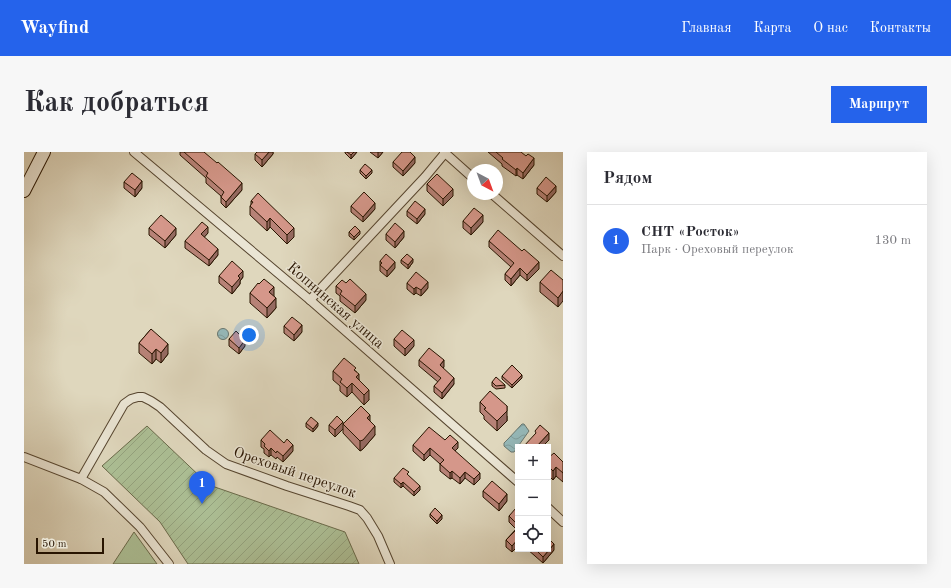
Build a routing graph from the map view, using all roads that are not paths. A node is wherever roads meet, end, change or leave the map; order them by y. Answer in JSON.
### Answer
{"nodes":[{"id":1,"x":44,"y":152,"type":"edge"},
{"id":2,"x":134,"y":152,"type":"edge"},
{"id":3,"x":444,"y":153,"type":"edge"},
{"id":4,"x":467,"y":173,"type":"edge"},
{"id":5,"x":24,"y":190,"type":"edge"},
{"id":6,"x":499,"y":200,"type":"edge"},
{"id":7,"x":563,"y":256,"type":"edge"},
{"id":8,"x":310,"y":300,"type":"junction"},
{"id":9,"x":24,"y":456,"type":"edge"},
{"id":10,"x":81,"y":479,"type":"junction"},
{"id":11,"x":516,"y":480,"type":"edge"},
{"id":12,"x":551,"y":511,"type":"edge"},
{"id":13,"x":563,"y":522,"type":"edge"},
{"id":14,"x":169,"y":564,"type":"edge"},
{"id":15,"x":390,"y":564,"type":"edge"}],
"edges":[{"from":1,"to":5,"type":"main road"},
{"from":2,"to":8,"type":"street","name":"Копнинская улица"},
{"from":3,"to":4,"type":"street"},
{"from":3,"to":8,"type":"street"},
{"from":6,"to":7,"type":"street"},
{"from":8,"to":11,"type":"street","name":"Копнинская улица"},
{"from":9,"to":10,"type":"street"},
{"from":10,"to":14,"type":"street"},
{"from":10,"to":15,"type":"street","name":"Ореховый переулок"},
{"from":12,"to":13,"type":"street"}]}
